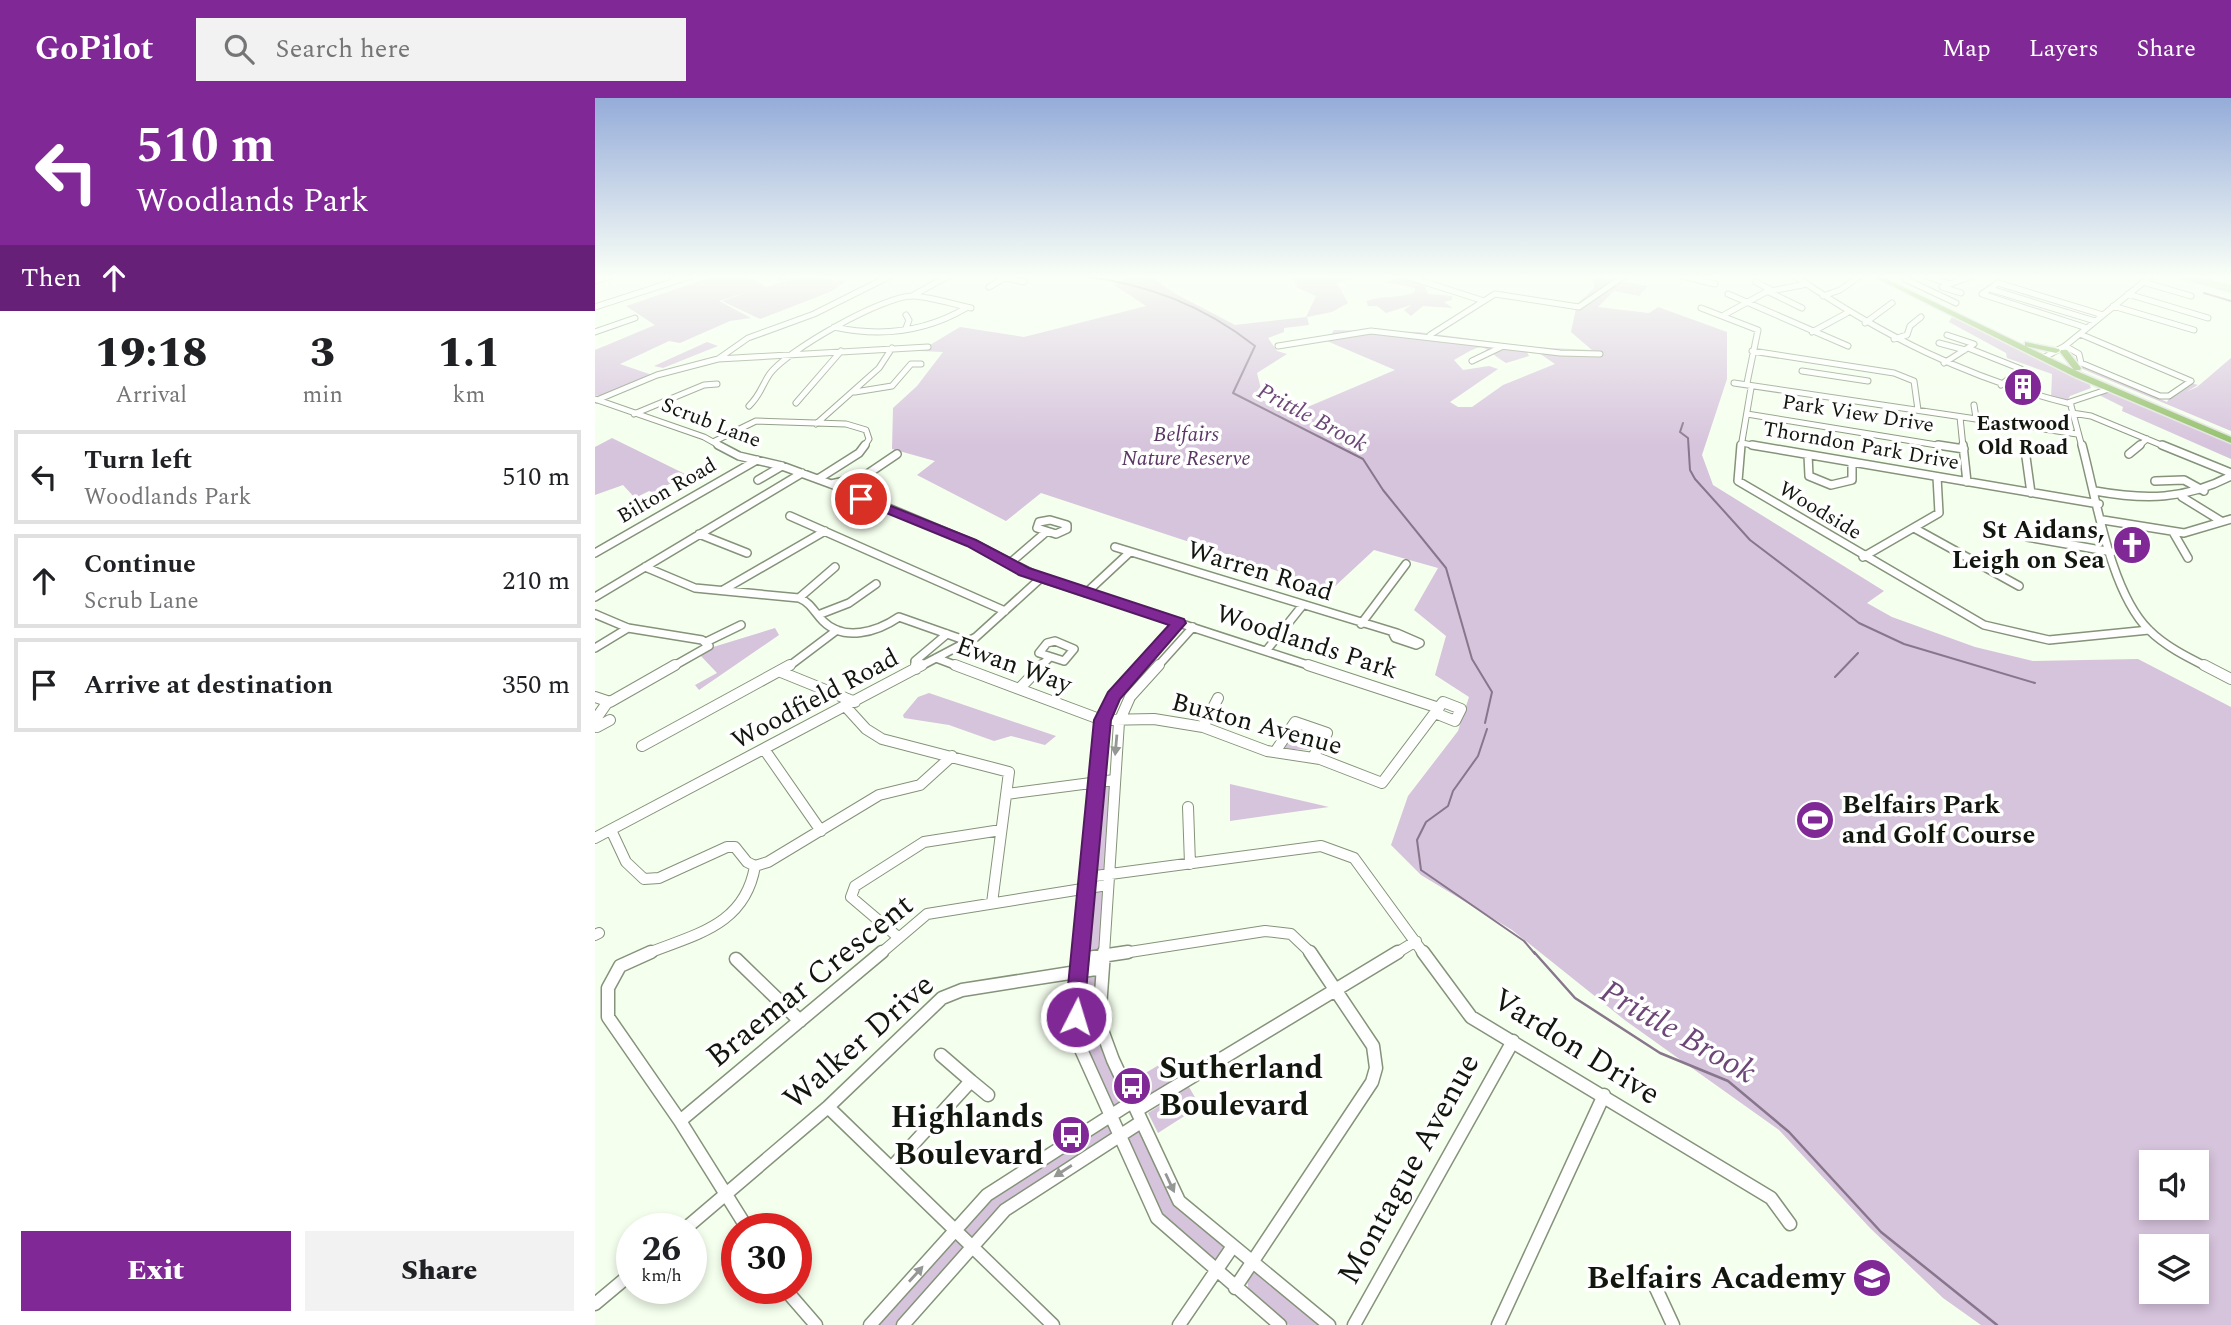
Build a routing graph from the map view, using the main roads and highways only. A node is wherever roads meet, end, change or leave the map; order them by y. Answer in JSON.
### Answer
{"nodes":[{"id":1,"x":2002,"y":333,"type":"edge"},
{"id":2,"x":2003,"y":333,"type":"edge"},
{"id":3,"x":2006,"y":333,"type":"edge"},
{"id":4,"x":2056,"y":355,"type":"junction"},
{"id":5,"x":2077,"y":371,"type":"junction"},
{"id":6,"x":2109,"y":389,"type":"junction"},
{"id":7,"x":2231,"y":438,"type":"edge"}],
"edges":[{"from":1,"to":4,"type":"highway"},
{"from":2,"to":4,"type":"highway"},
{"from":3,"to":4,"type":"highway"},
{"from":4,"to":5,"type":"highway"},
{"from":4,"to":5,"type":"highway"},
{"from":4,"to":6,"type":"highway"},
{"from":5,"to":6,"type":"highway"},
{"from":5,"to":7,"type":"highway"},
{"from":6,"to":7,"type":"highway"}]}
